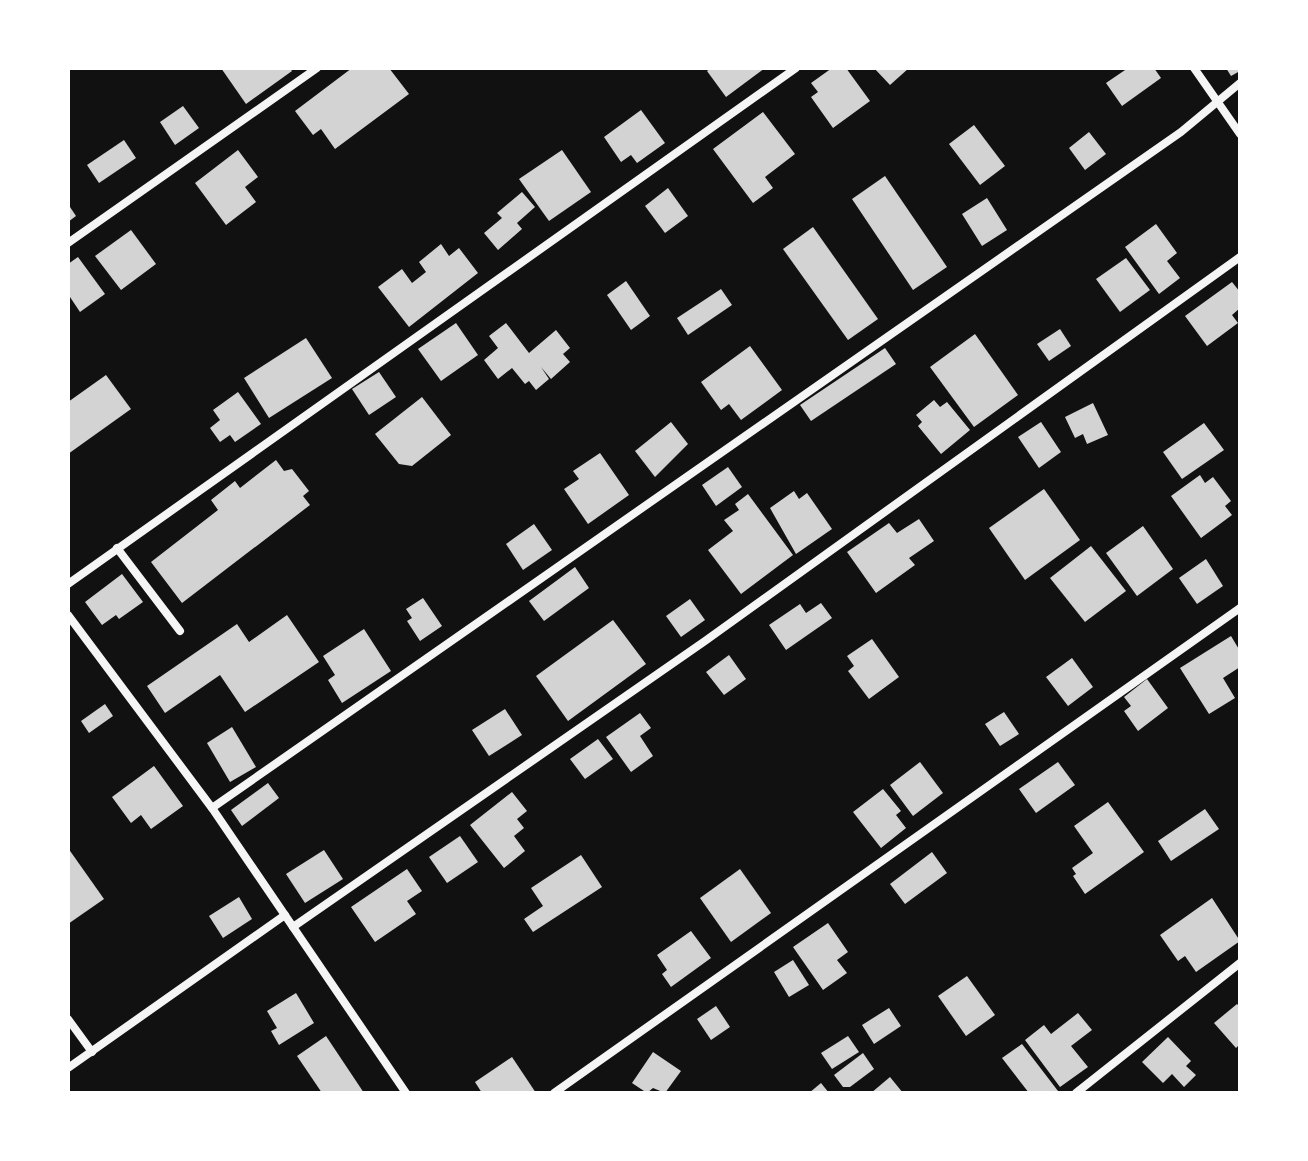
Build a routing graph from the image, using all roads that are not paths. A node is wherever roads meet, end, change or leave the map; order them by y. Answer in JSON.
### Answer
{"nodes":[{"id":1,"x":317,"y":68,"type":"edge"},
{"id":2,"x":796,"y":68,"type":"edge"},
{"id":3,"x":1194,"y":68,"type":"edge"},
{"id":4,"x":1240,"y":83,"type":"edge"},
{"id":5,"x":1216,"y":102,"type":"junction"},
{"id":6,"x":1240,"y":134,"type":"edge"},
{"id":7,"x":68,"y":243,"type":"edge"},
{"id":8,"x":1240,"y":257,"type":"edge"},
{"id":9,"x":117,"y":548,"type":"junction"},
{"id":10,"x":68,"y":584,"type":"edge"},
{"id":11,"x":1240,"y":608,"type":"edge"},
{"id":12,"x":68,"y":615,"type":"edge"},
{"id":13,"x":180,"y":631,"type":"dead end"},
{"id":14,"x":212,"y":808,"type":"junction"},
{"id":15,"x":285,"y":915,"type":"junction"},
{"id":16,"x":293,"y":927,"type":"junction"},
{"id":17,"x":1240,"y":963,"type":"edge"},
{"id":18,"x":68,"y":1019,"type":"edge"},
{"id":19,"x":92,"y":1052,"type":"junction"},
{"id":20,"x":68,"y":1068,"type":"edge"},
{"id":21,"x":406,"y":1093,"type":"edge"},
{"id":22,"x":554,"y":1093,"type":"edge"},
{"id":23,"x":1076,"y":1093,"type":"edge"}],
"edges":[{"from":1,"to":7,"type":"street"},
{"from":2,"to":9,"type":"street"},
{"from":3,"to":5,"type":"street"},
{"from":4,"to":5,"type":"street"},
{"from":5,"to":6,"type":"street"},
{"from":5,"to":14,"type":"street"},
{"from":8,"to":16,"type":"street"},
{"from":9,"to":10,"type":"street"},
{"from":9,"to":13,"type":"street"},
{"from":11,"to":22,"type":"street"},
{"from":12,"to":14,"type":"street"},
{"from":14,"to":15,"type":"street"},
{"from":15,"to":16,"type":"street"},
{"from":15,"to":19,"type":"street"},
{"from":16,"to":21,"type":"street"},
{"from":17,"to":23,"type":"street"},
{"from":18,"to":19,"type":"street"},
{"from":19,"to":20,"type":"street"}]}
